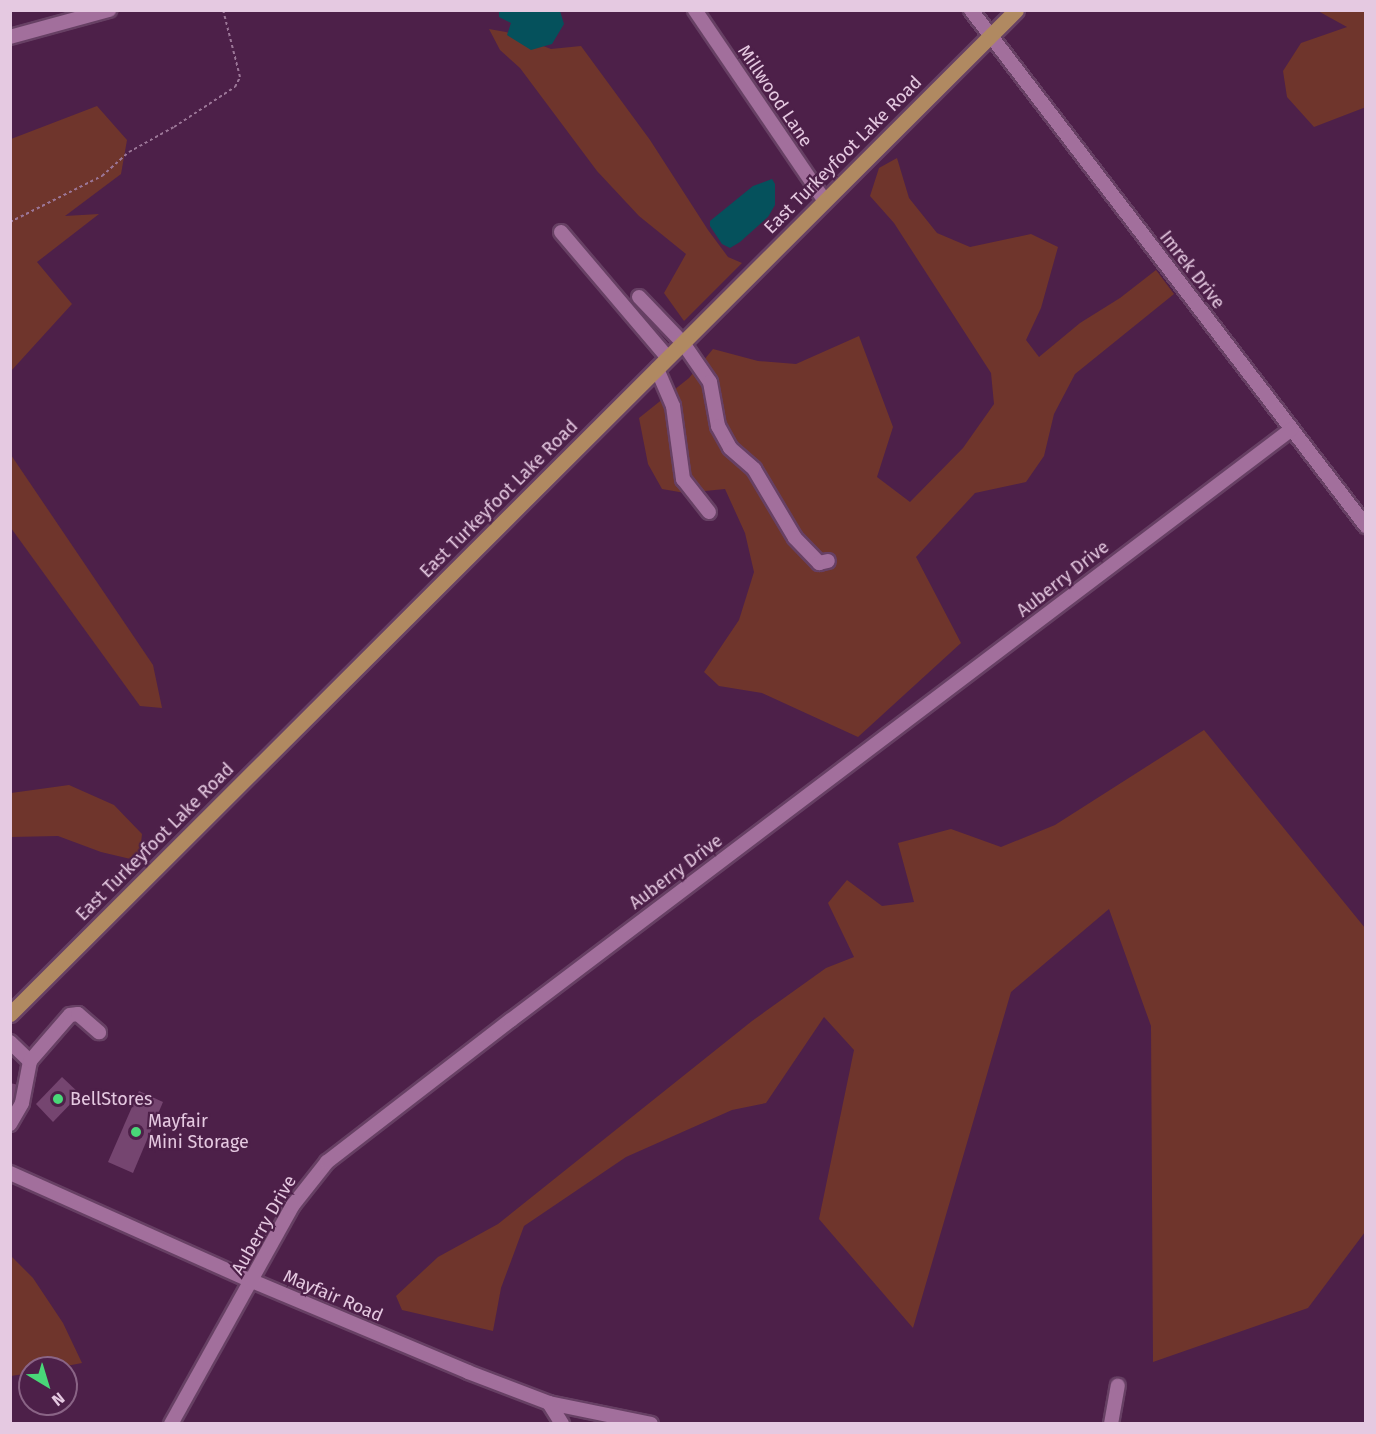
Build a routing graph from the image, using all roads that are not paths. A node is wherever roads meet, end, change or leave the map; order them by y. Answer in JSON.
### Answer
{"nodes":[{"id":1,"x":109,"y":10,"type":"edge"},
{"id":2,"x":695,"y":10,"type":"edge"},
{"id":3,"x":971,"y":10,"type":"edge"},
{"id":4,"x":1016,"y":10,"type":"edge"},
{"id":5,"x":10,"y":37,"type":"edge"},
{"id":6,"x":989,"y":37,"type":"junction"},
{"id":7,"x":825,"y":201,"type":"junction"},
{"id":8,"x":561,"y":232,"type":"dead end"},
{"id":9,"x":639,"y":297,"type":"dead end"},
{"id":10,"x":683,"y":343,"type":"junction"},
{"id":11,"x":668,"y":358,"type":"junction"},
{"id":12,"x":657,"y":369,"type":"junction"},
{"id":13,"x":1292,"y":429,"type":"junction"},
{"id":14,"x":709,"y":512,"type":"dead end"},
{"id":15,"x":1365,"y":526,"type":"edge"},
{"id":16,"x":828,"y":561,"type":"dead end"},
{"id":17,"x":10,"y":1014,"type":"edge"},
{"id":18,"x":99,"y":1032,"type":"dead end"},
{"id":19,"x":10,"y":1042,"type":"edge"},
{"id":20,"x":30,"y":1061,"type":"junction"},
{"id":21,"x":10,"y":1124,"type":"edge"},
{"id":22,"x":10,"y":1173,"type":"edge"},
{"id":23,"x":252,"y":1281,"type":"junction"},
{"id":24,"x":1118,"y":1386,"type":"dead end"},
{"id":25,"x":549,"y":1402,"type":"junction"},
{"id":26,"x":171,"y":1424,"type":"edge"},
{"id":27,"x":562,"y":1424,"type":"edge"},
{"id":28,"x":651,"y":1424,"type":"edge"},
{"id":29,"x":1111,"y":1424,"type":"edge"}],
"edges":[{"from":1,"to":5,"type":"street"},
{"from":2,"to":7,"type":"street","name":"Millwood Lane"},
{"from":3,"to":6,"type":"street","name":"Imrek Drive"},
{"from":4,"to":6,"type":"main road","name":"East Turkeyfoot Lake Road"},
{"from":6,"to":7,"type":"main road","name":"East Turkeyfoot Lake Road"},
{"from":6,"to":13,"type":"street","name":"Imrek Drive"},
{"from":7,"to":10,"type":"main road","name":"East Turkeyfoot Lake Road"},
{"from":8,"to":11,"type":"street"},
{"from":9,"to":10,"type":"street"},
{"from":10,"to":11,"type":"main road","name":"East Turkeyfoot Lake Road"},
{"from":10,"to":16,"type":"street"},
{"from":11,"to":12,"type":"main road","name":"East Turkeyfoot Lake Road"},
{"from":12,"to":14,"type":"street"},
{"from":12,"to":17,"type":"main road","name":"East Turkeyfoot Lake Road"},
{"from":13,"to":15,"type":"street","name":"Imrek Drive"},
{"from":13,"to":23,"type":"street","name":"Auberry Drive"},
{"from":18,"to":20,"type":"street"},
{"from":19,"to":20,"type":"street"},
{"from":20,"to":21,"type":"street"},
{"from":22,"to":23,"type":"street","name":"Mayfair Road"},
{"from":23,"to":25,"type":"street","name":"Mayfair Road"},
{"from":23,"to":26,"type":"street","name":"Auberry Drive"},
{"from":24,"to":29,"type":"street"},
{"from":25,"to":27,"type":"street"},
{"from":25,"to":28,"type":"street","name":"Mayfair Road"}]}
